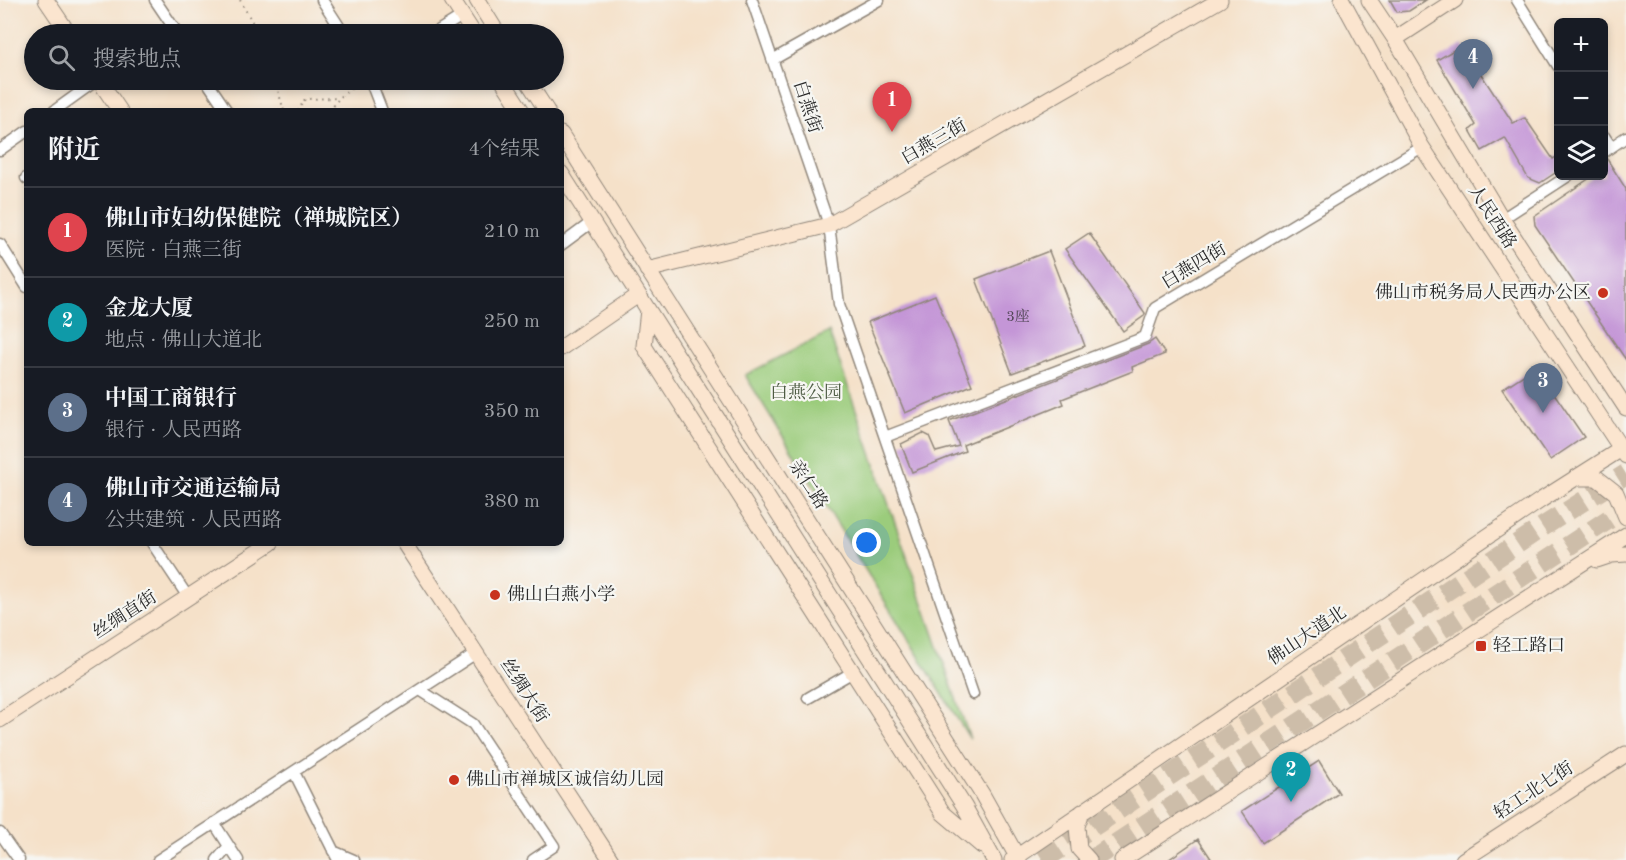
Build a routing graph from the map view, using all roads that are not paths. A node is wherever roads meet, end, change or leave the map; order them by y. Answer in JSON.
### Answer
{"nodes":[{"id":1,"x":46,"y":0,"type":"edge"},
{"id":2,"x":155,"y":0,"type":"edge"},
{"id":3,"x":322,"y":0,"type":"edge"},
{"id":4,"x":452,"y":0,"type":"edge"},
{"id":5,"x":477,"y":0,"type":"edge"},
{"id":6,"x":753,"y":0,"type":"edge"},
{"id":7,"x":879,"y":0,"type":"edge"},
{"id":8,"x":1220,"y":0,"type":"edge"},
{"id":9,"x":1342,"y":0,"type":"edge"},
{"id":10,"x":1369,"y":0,"type":"edge"},
{"id":11,"x":1455,"y":0,"type":"edge"},
{"id":12,"x":1517,"y":0,"type":"edge"},
{"id":13,"x":462,"y":16,"type":"junction"},
{"id":14,"x":62,"y":24,"type":"edge"},
{"id":15,"x":171,"y":24,"type":"edge"},
{"id":16,"x":338,"y":24,"type":"edge"},
{"id":17,"x":449,"y":24,"type":"edge"},
{"id":18,"x":467,"y":24,"type":"edge"},
{"id":19,"x":492,"y":24,"type":"edge"},
{"id":20,"x":1395,"y":39,"type":"junction"},
{"id":21,"x":774,"y":59,"type":"junction"},
{"id":22,"x":1554,"y":60,"type":"edge"},
{"id":23,"x":84,"y":90,"type":"edge"},
{"id":24,"x":105,"y":90,"type":"edge"},
{"id":25,"x":213,"y":90,"type":"edge"},
{"id":26,"x":374,"y":90,"type":"edge"},
{"id":27,"x":508,"y":90,"type":"edge"},
{"id":28,"x":533,"y":90,"type":"edge"},
{"id":29,"x":58,"y":108,"type":"edge"},
{"id":30,"x":118,"y":108,"type":"edge"},
{"id":31,"x":225,"y":108,"type":"edge"},
{"id":32,"x":381,"y":108,"type":"edge"},
{"id":33,"x":520,"y":108,"type":"edge"},
{"id":34,"x":545,"y":108,"type":"edge"},
{"id":35,"x":24,"y":132,"type":"edge"},
{"id":36,"x":1626,"y":137,"type":"edge"},
{"id":37,"x":564,"y":139,"type":"edge"},
{"id":38,"x":1422,"y":147,"type":"junction"},
{"id":39,"x":1608,"y":149,"type":"edge"},
{"id":40,"x":0,"y":150,"type":"edge"},
{"id":41,"x":564,"y":178,"type":"edge"},
{"id":42,"x":1562,"y":180,"type":"edge"},
{"id":43,"x":1502,"y":219,"type":"junction"},
{"id":44,"x":592,"y":222,"type":"junction"},
{"id":45,"x":829,"y":225,"type":"junction"},
{"id":46,"x":564,"y":243,"type":"edge"},
{"id":47,"x":0,"y":244,"type":"edge"},
{"id":48,"x":23,"y":270,"type":"edge"},
{"id":49,"x":647,"y":270,"type":"junction"},
{"id":50,"x":638,"y":295,"type":"junction"},
{"id":51,"x":648,"y":310,"type":"junction"},
{"id":52,"x":564,"y":346,"type":"edge"},
{"id":53,"x":1626,"y":408,"type":"edge"},
{"id":54,"x":885,"y":437,"type":"junction"},
{"id":55,"x":1625,"y":450,"type":"edge"},
{"id":56,"x":1575,"y":478,"type":"junction"},
{"id":57,"x":1626,"y":517,"type":"edge"},
{"id":58,"x":1626,"y":523,"type":"edge"},
{"id":59,"x":1623,"y":544,"type":"edge"},
{"id":60,"x":154,"y":546,"type":"edge"},
{"id":61,"x":406,"y":546,"type":"edge"},
{"id":62,"x":253,"y":548,"type":"edge"},
{"id":63,"x":188,"y":597,"type":"junction"},
{"id":64,"x":476,"y":653,"type":"junction"},
{"id":65,"x":853,"y":672,"type":"junction"},
{"id":66,"x":420,"y":690,"type":"junction"},
{"id":67,"x":973,"y":694,"type":"dead end"},
{"id":68,"x":808,"y":698,"type":"dead end"},
{"id":69,"x":0,"y":720,"type":"edge"},
{"id":70,"x":1626,"y":754,"type":"edge"},
{"id":71,"x":294,"y":772,"type":"junction"},
{"id":72,"x":1082,"y":812,"type":"junction"},
{"id":73,"x":214,"y":823,"type":"junction"},
{"id":74,"x":0,"y":833,"type":"edge"},
{"id":75,"x":229,"y":846,"type":"junction"},
{"id":76,"x":336,"y":855,"type":"edge"},
{"id":77,"x":991,"y":856,"type":"edge"},
{"id":78,"x":1016,"y":859,"type":"edge"},
{"id":79,"x":19,"y":860,"type":"edge"},
{"id":80,"x":158,"y":860,"type":"edge"},
{"id":81,"x":217,"y":860,"type":"edge"},
{"id":82,"x":238,"y":860,"type":"edge"},
{"id":83,"x":354,"y":860,"type":"edge"},
{"id":84,"x":533,"y":860,"type":"edge"},
{"id":85,"x":611,"y":860,"type":"edge"},
{"id":86,"x":1089,"y":860,"type":"edge"},
{"id":87,"x":1122,"y":860,"type":"edge"},
{"id":88,"x":1463,"y":860,"type":"edge"}],
"edges":[{"from":1,"to":14,"type":"main road"},
{"from":2,"to":15,"type":"street"},
{"from":3,"to":16,"type":"street"},
{"from":4,"to":13,"type":"main road"},
{"from":5,"to":19,"type":"main road"},
{"from":6,"to":21,"type":"street","name":"白燕街"},
{"from":7,"to":21,"type":"street"},
{"from":8,"to":45,"type":"main road","name":"白燕三街"},
{"from":9,"to":38,"type":"main road","name":"人民西路"},
{"from":10,"to":20,"type":"main road","name":"人民西路"},
{"from":11,"to":20,"type":"main road"},
{"from":12,"to":22,"type":"street"},
{"from":13,"to":17,"type":"street"},
{"from":13,"to":18,"type":"main road"},
{"from":20,"to":43,"type":"main road","name":"人民西路"},
{"from":21,"to":45,"type":"street","name":"白燕街"},
{"from":23,"to":29,"type":"street"},
{"from":24,"to":30,"type":"main road"},
{"from":25,"to":31,"type":"street"},
{"from":26,"to":32,"type":"street"},
{"from":27,"to":33,"type":"main road"},
{"from":28,"to":34,"type":"main road"},
{"from":35,"to":40,"type":"street"},
{"from":36,"to":39,"type":"street"},
{"from":37,"to":49,"type":"main road","name":"亲仁路"},
{"from":38,"to":54,"type":"street","name":"白燕四街"},
{"from":38,"to":55,"type":"main road","name":"人民西路"},
{"from":41,"to":44,"type":"main road"},
{"from":42,"to":43,"type":"street"},
{"from":43,"to":53,"type":"main road","name":"人民西路"},
{"from":44,"to":46,"type":"street"},
{"from":44,"to":50,"type":"main road"},
{"from":45,"to":49,"type":"main road","name":"白燕三街"},
{"from":45,"to":54,"type":"street","name":"白燕街"},
{"from":47,"to":48,"type":"street"},
{"from":49,"to":78,"type":"main road","name":"亲仁路"},
{"from":50,"to":51,"type":"main road"},
{"from":50,"to":52,"type":"main road"},
{"from":51,"to":65,"type":"main road"},
{"from":51,"to":77,"type":"main road"},
{"from":54,"to":67,"type":"street","name":"白燕街"},
{"from":55,"to":56,"type":"main road","name":"佛山大道北"},
{"from":56,"to":57,"type":"main road"},
{"from":56,"to":72,"type":"main road","name":"佛山大道北"},
{"from":58,"to":59,"type":"main road"},
{"from":59,"to":87,"type":"main road"},
{"from":60,"to":63,"type":"street"},
{"from":61,"to":64,"type":"main road","name":"丝绸大街"},
{"from":62,"to":63,"type":"main road","name":"丝绸直街"},
{"from":63,"to":69,"type":"main road","name":"丝绸直街"},
{"from":64,"to":66,"type":"street"},
{"from":64,"to":85,"type":"main road","name":"丝绸大街"},
{"from":65,"to":68,"type":"street"},
{"from":65,"to":77,"type":"main road"},
{"from":66,"to":71,"type":"street"},
{"from":66,"to":84,"type":"street"},
{"from":70,"to":88,"type":"main road","name":"轻工北七街"},
{"from":71,"to":73,"type":"street"},
{"from":71,"to":76,"type":"street"},
{"from":72,"to":78,"type":"main road","name":"佛山大道北"},
{"from":72,"to":86,"type":"main road"},
{"from":73,"to":75,"type":"street"},
{"from":73,"to":80,"type":"street"},
{"from":74,"to":79,"type":"street"},
{"from":75,"to":81,"type":"street"},
{"from":75,"to":82,"type":"street"},
{"from":76,"to":83,"type":"street"}]}
